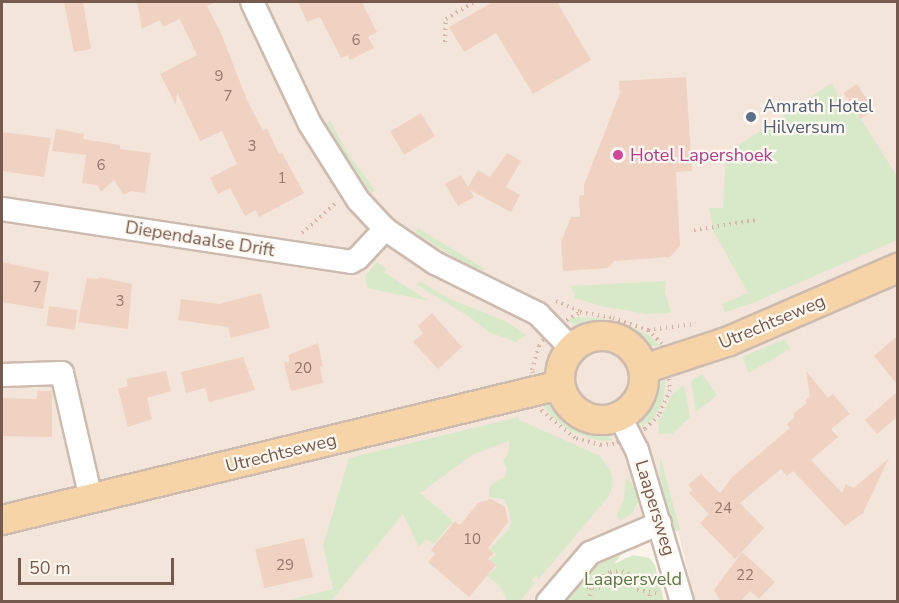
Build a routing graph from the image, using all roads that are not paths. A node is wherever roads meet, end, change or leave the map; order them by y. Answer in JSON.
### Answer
{"nodes":[{"id":1,"x":252,"y":2,"type":"edge"},
{"id":2,"x":2,"y":209,"type":"edge"},
{"id":3,"x":386,"y":229,"type":"junction"},
{"id":4,"x":897,"y":268,"type":"edge"},
{"id":5,"x":564,"y":335,"type":"junction"},
{"id":6,"x":660,"y":364,"type":"junction"},
{"id":7,"x":2,"y":375,"type":"edge"},
{"id":8,"x":548,"y":392,"type":"junction"},
{"id":9,"x":627,"y":430,"type":"junction"},
{"id":10,"x":91,"y":499,"type":"junction"},
{"id":11,"x":2,"y":520,"type":"edge"},
{"id":12,"x":660,"y":523,"type":"junction"},
{"id":13,"x":672,"y":596,"type":"edge"},
{"id":14,"x":548,"y":602,"type":"edge"}],
"edges":[{"from":1,"to":3,"type":"street"},
{"from":2,"to":3,"type":"street","name":"Diependaalse Drift"},
{"from":3,"to":5,"type":"street"},
{"from":4,"to":6,"type":"main road","name":"Utrechtseweg"},
{"from":5,"to":6,"type":"main road"},
{"from":5,"to":8,"type":"main road"},
{"from":6,"to":9,"type":"main road"},
{"from":7,"to":10,"type":"street"},
{"from":8,"to":9,"type":"main road"},
{"from":8,"to":10,"type":"main road","name":"Utrechtseweg"},
{"from":9,"to":12,"type":"street","name":"Laapersweg"},
{"from":10,"to":11,"type":"main road","name":"Utrechtseweg"},
{"from":12,"to":13,"type":"street","name":"Laapersweg"},
{"from":12,"to":14,"type":"street"}]}
